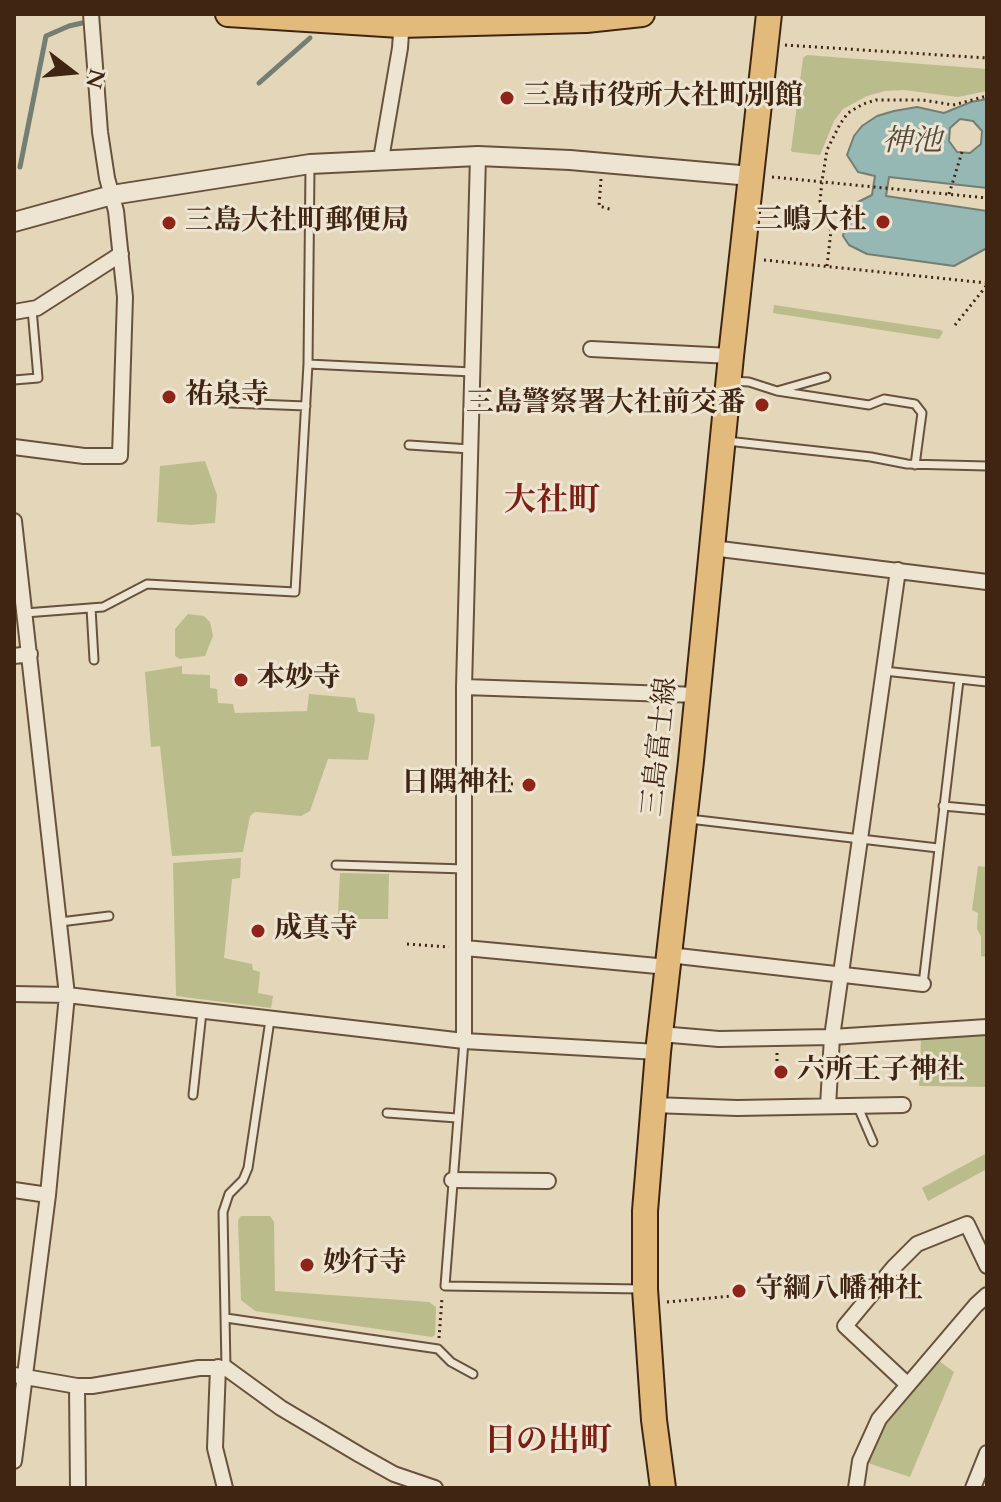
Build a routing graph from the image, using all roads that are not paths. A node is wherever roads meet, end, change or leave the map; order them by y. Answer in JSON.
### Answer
{"nodes":[{"id":1,"x":91,"y":14,"type":"edge"},
{"id":2,"x":642,"y":14,"type":"edge"},
{"id":3,"x":769,"y":14,"type":"edge"},
{"id":4,"x":244,"y":15,"type":"edge"},
{"id":5,"x":401,"y":19,"type":"edge"},
{"id":6,"x":478,"y":156,"type":"junction"},
{"id":7,"x":381,"y":159,"type":"junction"},
{"id":8,"x":310,"y":164,"type":"junction"},
{"id":9,"x":751,"y":176,"type":"junction"},
{"id":10,"x":112,"y":195,"type":"junction"},
{"id":11,"x":14,"y":222,"type":"edge"},
{"id":12,"x":121,"y":254,"type":"junction"},
{"id":13,"x":32,"y":309,"type":"junction"},
{"id":14,"x":14,"y":312,"type":"edge"},
{"id":15,"x":591,"y":349,"type":"dead end"},
{"id":16,"x":731,"y":356,"type":"junction"},
{"id":17,"x":308,"y":364,"type":"junction"},
{"id":18,"x":474,"y":372,"type":"junction"},
{"id":19,"x":826,"y":377,"type":"dead end"},
{"id":20,"x":14,"y":380,"type":"edge"},
{"id":21,"x":729,"y":381,"type":"junction"},
{"id":22,"x":777,"y":391,"type":"junction"},
{"id":23,"x":230,"y":403,"type":"dead end"},
{"id":24,"x":306,"y":406,"type":"junction"},
{"id":25,"x":722,"y":441,"type":"junction"},
{"id":26,"x":409,"y":445,"type":"dead end"},
{"id":27,"x":14,"y":447,"type":"edge"},
{"id":28,"x":472,"y":449,"type":"junction"},
{"id":29,"x":915,"y":465,"type":"junction"},
{"id":30,"x":987,"y":466,"type":"edge"},
{"id":31,"x":14,"y":521,"type":"edge"},
{"id":32,"x":712,"y":548,"type":"junction"},
{"id":33,"x":898,"y":570,"type":"junction"},
{"id":34,"x":18,"y":581,"type":"edge"},
{"id":35,"x":987,"y":582,"type":"edge"},
{"id":36,"x":91,"y":608,"type":"junction"},
{"id":37,"x":25,"y":613,"type":"junction"},
{"id":38,"x":30,"y":654,"type":"junction"},
{"id":39,"x":14,"y":656,"type":"edge"},
{"id":40,"x":94,"y":660,"type":"dead end"},
{"id":41,"x":884,"y":671,"type":"junction"},
{"id":42,"x":959,"y":680,"type":"junction"},
{"id":43,"x":987,"y":682,"type":"edge"},
{"id":44,"x":464,"y":687,"type":"junction"},
{"id":45,"x":698,"y":695,"type":"junction"},
{"id":46,"x":943,"y":806,"type":"junction"},
{"id":47,"x":987,"y":810,"type":"edge"},
{"id":48,"x":683,"y":818,"type":"junction"},
{"id":49,"x":860,"y":839,"type":"junction"},
{"id":50,"x":938,"y":848,"type":"junction"},
{"id":51,"x":336,"y":865,"type":"dead end"},
{"id":52,"x":465,"y":869,"type":"junction"},
{"id":53,"x":109,"y":916,"type":"dead end"},
{"id":54,"x":59,"y":922,"type":"junction"},
{"id":55,"x":465,"y":948,"type":"junction"},
{"id":56,"x":668,"y":961,"type":"junction"},
{"id":57,"x":840,"y":975,"type":"junction"},
{"id":58,"x":923,"y":984,"type":"joint"},
{"id":59,"x":14,"y":994,"type":"edge"},
{"id":60,"x":67,"y":995,"type":"junction"},
{"id":61,"x":202,"y":1012,"type":"junction"},
{"id":62,"x":270,"y":1019,"type":"junction"},
{"id":63,"x":987,"y":1027,"type":"edge"},
{"id":64,"x":832,"y":1037,"type":"junction"},
{"id":65,"x":464,"y":1041,"type":"junction"},
{"id":66,"x":659,"y":1043,"type":"junction"},
{"id":67,"x":193,"y":1095,"type":"dead end"},
{"id":68,"x":653,"y":1105,"type":"junction"},
{"id":69,"x":903,"y":1105,"type":"dead end"},
{"id":70,"x":828,"y":1106,"type":"junction"},
{"id":71,"x":857,"y":1106,"type":"junction"},
{"id":72,"x":387,"y":1113,"type":"dead end"},
{"id":73,"x":457,"y":1118,"type":"junction"},
{"id":74,"x":873,"y":1142,"type":"dead end"},
{"id":75,"x":452,"y":1180,"type":"junction"},
{"id":76,"x":548,"y":1181,"type":"dead end"},
{"id":77,"x":14,"y":1190,"type":"edge"},
{"id":78,"x":48,"y":1195,"type":"junction"},
{"id":79,"x":987,"y":1266,"type":"edge"},
{"id":80,"x":987,"y":1295,"type":"edge"},
{"id":81,"x":653,"y":1296,"type":"junction"},
{"id":82,"x":226,"y":1318,"type":"junction"},
{"id":83,"x":222,"y":1368,"type":"junction"},
{"id":84,"x":473,"y":1374,"type":"dead end"},
{"id":85,"x":19,"y":1375,"type":"edge"},
{"id":86,"x":908,"y":1385,"type":"junction"},
{"id":87,"x":77,"y":1386,"type":"junction"},
{"id":88,"x":987,"y":1453,"type":"edge"},
{"id":89,"x":14,"y":1461,"type":"edge"},
{"id":90,"x":78,"y":1488,"type":"edge"},
{"id":91,"x":225,"y":1488,"type":"edge"},
{"id":92,"x":435,"y":1488,"type":"edge"},
{"id":93,"x":663,"y":1488,"type":"edge"},
{"id":94,"x":856,"y":1488,"type":"edge"},
{"id":95,"x":973,"y":1488,"type":"edge"}],
"edges":[{"from":1,"to":10,"type":"street"},
{"from":2,"to":5,"type":"main road"},
{"from":3,"to":9,"type":"main road","name":"三島富士線"},
{"from":4,"to":5,"type":"main road"},
{"from":5,"to":7,"type":"street"},
{"from":6,"to":7,"type":"street"},
{"from":6,"to":9,"type":"street"},
{"from":6,"to":18,"type":"street"},
{"from":7,"to":8,"type":"street"},
{"from":8,"to":10,"type":"street"},
{"from":8,"to":17,"type":"lane"},
{"from":9,"to":16,"type":"main road","name":"三島富士線"},
{"from":10,"to":11,"type":"street"},
{"from":10,"to":12,"type":"street"},
{"from":12,"to":13,"type":"street"},
{"from":12,"to":27,"type":"street"},
{"from":13,"to":14,"type":"street"},
{"from":13,"to":20,"type":"lane"},
{"from":15,"to":16,"type":"street"},
{"from":16,"to":21,"type":"main road","name":"三島富士線"},
{"from":17,"to":18,"type":"lane"},
{"from":17,"to":24,"type":"lane"},
{"from":18,"to":28,"type":"street"},
{"from":19,"to":22,"type":"lane"},
{"from":21,"to":22,"type":"lane"},
{"from":21,"to":25,"type":"main road","name":"三島富士線"},
{"from":22,"to":29,"type":"lane"},
{"from":23,"to":24,"type":"lane"},
{"from":24,"to":36,"type":"lane"},
{"from":25,"to":29,"type":"lane"},
{"from":25,"to":32,"type":"main road","name":"三島富士線"},
{"from":26,"to":28,"type":"lane"},
{"from":28,"to":44,"type":"street"},
{"from":29,"to":30,"type":"lane"},
{"from":31,"to":34,"type":"street"},
{"from":32,"to":33,"type":"street"},
{"from":32,"to":45,"type":"main road","name":"三島富士線"},
{"from":33,"to":35,"type":"street"},
{"from":33,"to":41,"type":"street"},
{"from":34,"to":37,"type":"street"},
{"from":36,"to":37,"type":"lane"},
{"from":36,"to":40,"type":"lane"},
{"from":37,"to":38,"type":"street"},
{"from":38,"to":39,"type":"street"},
{"from":38,"to":54,"type":"street"},
{"from":41,"to":42,"type":"lane"},
{"from":41,"to":49,"type":"street"},
{"from":42,"to":43,"type":"lane"},
{"from":42,"to":46,"type":"lane"},
{"from":44,"to":45,"type":"street"},
{"from":44,"to":52,"type":"street"},
{"from":45,"to":48,"type":"main road","name":"三島富士線"},
{"from":46,"to":47,"type":"lane"},
{"from":46,"to":50,"type":"lane"},
{"from":48,"to":49,"type":"lane"},
{"from":48,"to":56,"type":"main road","name":"三島富士線"},
{"from":49,"to":50,"type":"lane"},
{"from":49,"to":57,"type":"street"},
{"from":50,"to":58,"type":"lane"},
{"from":51,"to":52,"type":"lane"},
{"from":52,"to":55,"type":"street"},
{"from":53,"to":54,"type":"lane"},
{"from":54,"to":60,"type":"street"},
{"from":55,"to":56,"type":"street"},
{"from":55,"to":65,"type":"street"},
{"from":56,"to":57,"type":"street"},
{"from":56,"to":66,"type":"main road","name":"三島富士線"},
{"from":57,"to":58,"type":"street"},
{"from":57,"to":64,"type":"street"},
{"from":59,"to":60,"type":"street"},
{"from":60,"to":61,"type":"street"},
{"from":60,"to":78,"type":"street"},
{"from":61,"to":62,"type":"street"},
{"from":61,"to":67,"type":"lane"},
{"from":62,"to":65,"type":"street"},
{"from":62,"to":82,"type":"lane"},
{"from":63,"to":64,"type":"street"},
{"from":64,"to":66,"type":"street"},
{"from":64,"to":70,"type":"street"},
{"from":65,"to":66,"type":"street"},
{"from":65,"to":73,"type":"lane"},
{"from":66,"to":68,"type":"main road","name":"三島富士線"},
{"from":68,"to":70,"type":"street"},
{"from":68,"to":81,"type":"main road","name":"三島富士線"},
{"from":69,"to":71,"type":"street"},
{"from":70,"to":71,"type":"street"},
{"from":71,"to":74,"type":"lane"},
{"from":72,"to":73,"type":"lane"},
{"from":73,"to":75,"type":"lane"},
{"from":75,"to":76,"type":"street"},
{"from":75,"to":81,"type":"lane"},
{"from":77,"to":78,"type":"street"},
{"from":78,"to":85,"type":"street"},
{"from":79,"to":86,"type":"street"},
{"from":80,"to":86,"type":"street"},
{"from":81,"to":93,"type":"main road","name":"三島富士線"},
{"from":82,"to":83,"type":"lane"},
{"from":82,"to":84,"type":"lane"},
{"from":83,"to":87,"type":"street"},
{"from":83,"to":91,"type":"street"},
{"from":83,"to":92,"type":"street"},
{"from":85,"to":87,"type":"street"},
{"from":85,"to":89,"type":"street"},
{"from":86,"to":94,"type":"street"},
{"from":87,"to":90,"type":"street"},
{"from":88,"to":95,"type":"street"}]}
